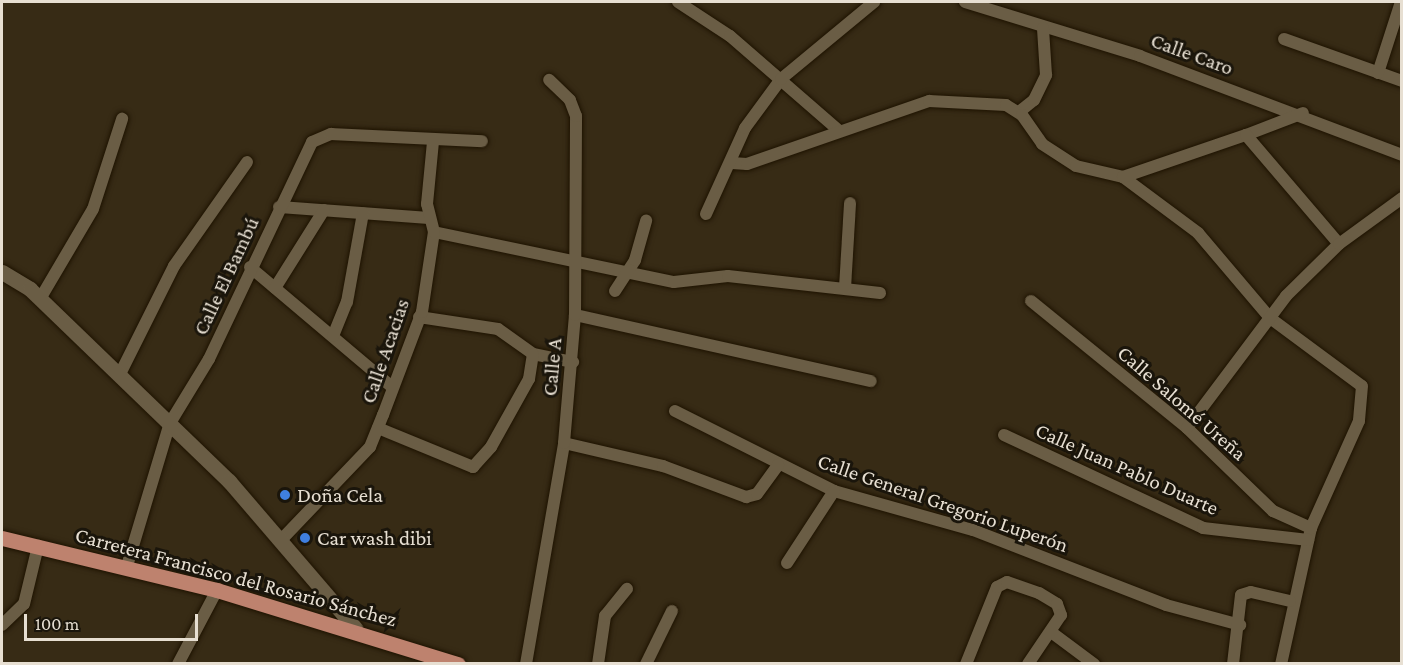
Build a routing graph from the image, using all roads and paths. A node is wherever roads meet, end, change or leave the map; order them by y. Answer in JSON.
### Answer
{"nodes":[{"id":1,"x":678,"y":2,"type":"edge"},
{"id":2,"x":874,"y":2,"type":"edge"},
{"id":3,"x":965,"y":2,"type":"edge"},
{"id":4,"x":1401,"y":2,"type":"edge"},
{"id":5,"x":1043,"y":28,"type":"junction"},
{"id":6,"x":1284,"y":39,"type":"dead end"},
{"id":7,"x":1378,"y":73,"type":"junction"},
{"id":8,"x":781,"y":79,"type":"junction"},
{"id":9,"x":549,"y":80,"type":"dead end"},
{"id":10,"x":1401,"y":81,"type":"edge"},
{"id":11,"x":1019,"y":112,"type":"junction"},
{"id":12,"x":1303,"y":114,"type":"junction"},
{"id":13,"x":122,"y":119,"type":"dead end"},
{"id":14,"x":838,"y":130,"type":"junction"},
{"id":15,"x":1246,"y":135,"type":"junction"},
{"id":16,"x":433,"y":141,"type":"junction"},
{"id":17,"x":482,"y":141,"type":"dead end"},
{"id":18,"x":1401,"y":155,"type":"edge"},
{"id":19,"x":247,"y":162,"type":"dead end"},
{"id":20,"x":732,"y":163,"type":"junction"},
{"id":21,"x":1123,"y":177,"type":"junction"},
{"id":22,"x":1401,"y":198,"type":"edge"},
{"id":23,"x":850,"y":203,"type":"dead end"},
{"id":24,"x":279,"y":207,"type":"junction"},
{"id":25,"x":324,"y":210,"type":"junction"},
{"id":26,"x":363,"y":213,"type":"junction"},
{"id":27,"x":706,"y":213,"type":"dead end"},
{"id":28,"x":430,"y":218,"type":"junction"},
{"id":29,"x":646,"y":221,"type":"dead end"},
{"id":30,"x":434,"y":232,"type":"junction"},
{"id":31,"x":1339,"y":244,"type":"junction"},
{"id":32,"x":572,"y":263,"type":"junction"},
{"id":33,"x":250,"y":267,"type":"junction"},
{"id":34,"x":628,"y":268,"type":"junction"},
{"id":35,"x":2,"y":272,"type":"edge"},
{"id":36,"x":275,"y":288,"type":"junction"},
{"id":37,"x":845,"y":288,"type":"junction"},
{"id":38,"x":615,"y":291,"type":"dead end"},
{"id":39,"x":880,"y":293,"type":"dead end"},
{"id":40,"x":40,"y":299,"type":"junction"},
{"id":41,"x":1031,"y":302,"type":"dead end"},
{"id":42,"x":575,"y":315,"type":"junction"},
{"id":43,"x":419,"y":317,"type":"junction"},
{"id":44,"x":1270,"y":318,"type":"junction"},
{"id":45,"x":333,"y":336,"type":"junction"},
{"id":46,"x":533,"y":354,"type":"junction"},
{"id":47,"x":573,"y":362,"type":"junction"},
{"id":48,"x":120,"y":374,"type":"junction"},
{"id":49,"x":871,"y":381,"type":"dead end"},
{"id":50,"x":391,"y":386,"type":"junction"},
{"id":51,"x":675,"y":411,"type":"dead end"},
{"id":52,"x":170,"y":423,"type":"junction"},
{"id":53,"x":378,"y":428,"type":"junction"},
{"id":54,"x":1187,"y":428,"type":"junction"},
{"id":55,"x":1004,"y":435,"type":"dead end"},
{"id":56,"x":564,"y":443,"type":"junction"},
{"id":57,"x":778,"y":465,"type":"junction"},
{"id":58,"x":834,"y":491,"type":"junction"},
{"id":59,"x":1309,"y":534,"type":"junction"},
{"id":60,"x":2,"y":538,"type":"edge"},
{"id":61,"x":283,"y":538,"type":"junction"},
{"id":62,"x":38,"y":546,"type":"junction"},
{"id":63,"x":787,"y":563,"type":"dead end"},
{"id":64,"x":127,"y":566,"type":"junction"},
{"id":65,"x":627,"y":589,"type":"dead end"},
{"id":66,"x":216,"y":590,"type":"junction"},
{"id":67,"x":1290,"y":601,"type":"junction"},
{"id":68,"x":672,"y":611,"type":"dead end"},
{"id":69,"x":2,"y":625,"type":"edge"},
{"id":70,"x":1240,"y":625,"type":"junction"},
{"id":71,"x":355,"y":628,"type":"junction"},
{"id":72,"x":1050,"y":632,"type":"junction"},
{"id":73,"x":435,"y":660,"type":"edge"},
{"id":74,"x":178,"y":663,"type":"edge"},
{"id":75,"x":458,"y":663,"type":"edge"},
{"id":76,"x":526,"y":663,"type":"edge"},
{"id":77,"x":598,"y":663,"type":"edge"},
{"id":78,"x":646,"y":663,"type":"edge"},
{"id":79,"x":966,"y":663,"type":"edge"},
{"id":80,"x":1028,"y":663,"type":"edge"},
{"id":81,"x":1094,"y":663,"type":"edge"},
{"id":82,"x":1233,"y":663,"type":"edge"},
{"id":83,"x":1281,"y":663,"type":"edge"}],
"edges":[{"from":1,"to":8,"type":"street"},
{"from":2,"to":8,"type":"street"},
{"from":3,"to":5,"type":"street","name":"Calle Caro"},
{"from":4,"to":7,"type":"street"},
{"from":5,"to":11,"type":"street"},
{"from":5,"to":12,"type":"street","name":"Calle Caro"},
{"from":6,"to":7,"type":"street"},
{"from":7,"to":10,"type":"street"},
{"from":8,"to":14,"type":"street"},
{"from":8,"to":20,"type":"street"},
{"from":9,"to":32,"type":"street","name":"Calle A"},
{"from":11,"to":14,"type":"street"},
{"from":11,"to":21,"type":"street"},
{"from":12,"to":15,"type":"street"},
{"from":12,"to":18,"type":"street","name":"Calle Caro"},
{"from":13,"to":40,"type":"street"},
{"from":14,"to":20,"type":"street"},
{"from":15,"to":21,"type":"street"},
{"from":15,"to":31,"type":"street"},
{"from":16,"to":17,"type":"street"},
{"from":16,"to":24,"type":"street","name":"Calle El Bambú"},
{"from":16,"to":28,"type":"street","name":"Calle Acacias"},
{"from":19,"to":48,"type":"street"},
{"from":20,"to":27,"type":"street"},
{"from":21,"to":44,"type":"street"},
{"from":22,"to":31,"type":"street"},
{"from":23,"to":37,"type":"street"},
{"from":24,"to":25,"type":"street"},
{"from":24,"to":33,"type":"street","name":"Calle El Bambú"},
{"from":25,"to":26,"type":"street"},
{"from":25,"to":36,"type":"street"},
{"from":26,"to":28,"type":"street"},
{"from":26,"to":45,"type":"street"},
{"from":28,"to":30,"type":"street","name":"Calle Acacias"},
{"from":29,"to":34,"type":"street"},
{"from":30,"to":32,"type":"street"},
{"from":30,"to":43,"type":"street","name":"Calle Acacias"},
{"from":31,"to":44,"type":"street"},
{"from":32,"to":34,"type":"street"},
{"from":32,"to":42,"type":"street","name":"Calle A"},
{"from":33,"to":36,"type":"street"},
{"from":33,"to":52,"type":"street","name":"Calle El Bambú"},
{"from":34,"to":37,"type":"street"},
{"from":34,"to":38,"type":"street"},
{"from":35,"to":40,"type":"main road"},
{"from":36,"to":45,"type":"street"},
{"from":37,"to":39,"type":"street"},
{"from":40,"to":48,"type":"main road"},
{"from":41,"to":54,"type":"street","name":"Calle Salomé Ureña"},
{"from":42,"to":47,"type":"street","name":"Calle A"},
{"from":42,"to":49,"type":"street"},
{"from":43,"to":46,"type":"street"},
{"from":43,"to":50,"type":"street","name":"Calle Acacias"},
{"from":44,"to":54,"type":"street"},
{"from":44,"to":59,"type":"street"},
{"from":45,"to":50,"type":"street"},
{"from":46,"to":47,"type":"street"},
{"from":46,"to":53,"type":"street"},
{"from":47,"to":56,"type":"street","name":"Calle A"},
{"from":48,"to":52,"type":"main road"},
{"from":50,"to":53,"type":"street","name":"Calle Acacias"},
{"from":51,"to":57,"type":"street","name":"Calle General Gregorio Luperón"},
{"from":52,"to":61,"type":"main road"},
{"from":52,"to":64,"type":"street","name":"Calle El Bambú"},
{"from":53,"to":61,"type":"street","name":"Calle Acacias"},
{"from":54,"to":59,"type":"street","name":"Calle Salomé Ureña"},
{"from":55,"to":59,"type":"street","name":"Calle Juan Pablo Duarte"},
{"from":56,"to":57,"type":"street"},
{"from":56,"to":76,"type":"street","name":"Calle A"},
{"from":57,"to":58,"type":"street","name":"Calle General Gregorio Luperón"},
{"from":58,"to":63,"type":"street"},
{"from":58,"to":70,"type":"street","name":"Calle General Gregorio Luperón"},
{"from":59,"to":67,"type":"street"},
{"from":60,"to":62,"type":"main road","name":"Carretera Francisco del Rosario Sánchez"},
{"from":61,"to":71,"type":"main road"},
{"from":62,"to":64,"type":"main road","name":"Carretera Francisco del Rosario Sánchez"},
{"from":62,"to":69,"type":"street"},
{"from":64,"to":66,"type":"main road","name":"Carretera Francisco del Rosario Sánchez"},
{"from":65,"to":77,"type":"street"},
{"from":66,"to":71,"type":"main road","name":"Carretera Francisco del Rosario Sánchez"},
{"from":66,"to":74,"type":"street"},
{"from":67,"to":70,"type":"street"},
{"from":67,"to":83,"type":"street"},
{"from":68,"to":78,"type":"street"},
{"from":70,"to":82,"type":"street"},
{"from":71,"to":73,"type":"main road","name":"Carretera Francisco del Rosario Sánchez"},
{"from":72,"to":79,"type":"street"},
{"from":72,"to":80,"type":"street"},
{"from":72,"to":81,"type":"street"},
{"from":73,"to":75,"type":"main road","name":"Carretera Francisco del Rosario Sánchez"}]}
